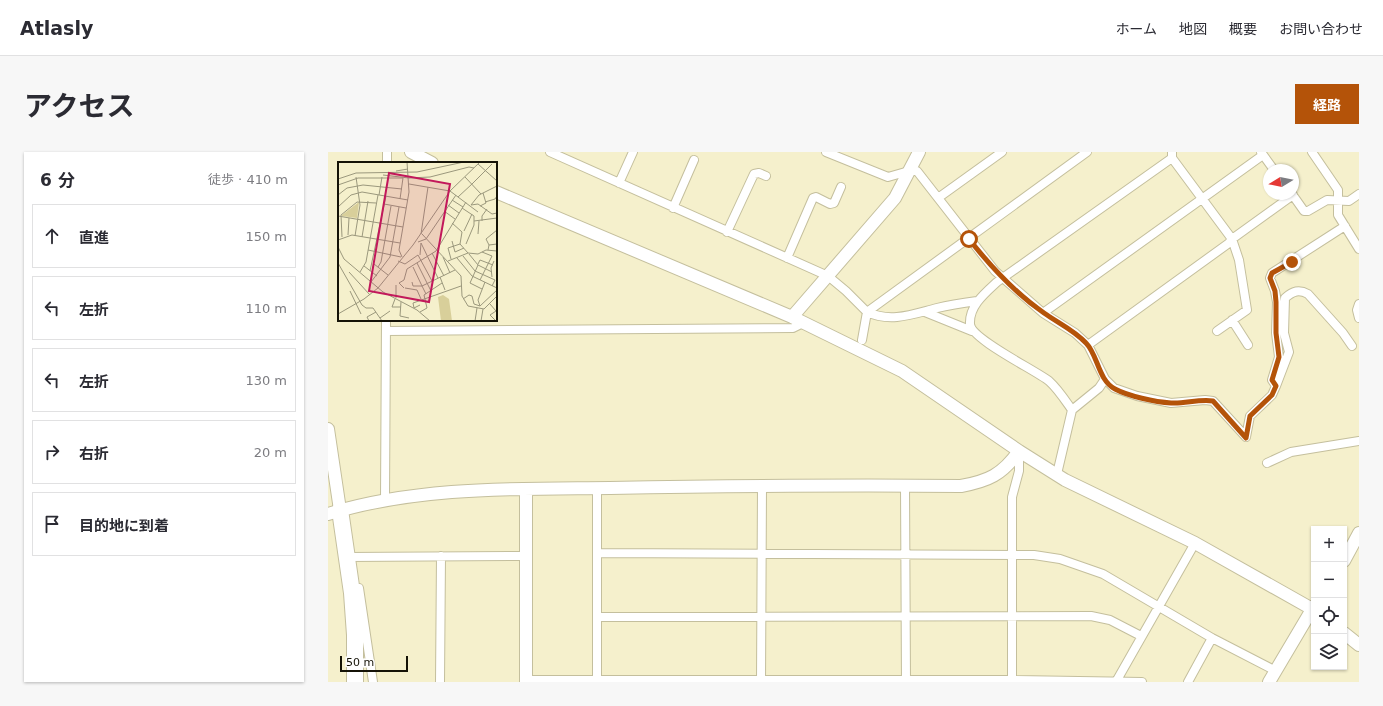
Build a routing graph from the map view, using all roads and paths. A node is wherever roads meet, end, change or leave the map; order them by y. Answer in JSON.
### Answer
{"nodes":[{"id":1,"x":411,"y":152,"type":"edge"},
{"id":2,"x":550,"y":152,"type":"edge"},
{"id":3,"x":633,"y":152,"type":"edge"},
{"id":4,"x":826,"y":152,"type":"edge"},
{"id":5,"x":920,"y":152,"type":"edge"},
{"id":6,"x":1002,"y":152,"type":"edge"},
{"id":7,"x":1087,"y":152,"type":"edge"},
{"id":8,"x":1312,"y":152,"type":"edge"},
{"id":9,"x":1262,"y":154,"type":"edge"},
{"id":10,"x":1172,"y":155,"type":"edge"},
{"id":11,"x":567,"y":156,"type":"edge"},
{"id":12,"x":694,"y":160,"type":"dead end"},
{"id":13,"x":430,"y":162,"type":"edge"},
{"id":14,"x":1270,"y":164,"type":"edge"},
{"id":15,"x":908,"y":171,"type":"junction"},
{"id":16,"x":766,"y":176,"type":"dead end"},
{"id":17,"x":619,"y":183,"type":"junction"},
{"id":18,"x":841,"y":187,"type":"dead end"},
{"id":19,"x":497,"y":192,"type":"edge"},
{"id":20,"x":1359,"y":194,"type":"edge"},
{"id":21,"x":938,"y":198,"type":"junction"},
{"id":22,"x":1203,"y":200,"type":"junction"},
{"id":23,"x":1285,"y":200,"type":"edge"},
{"id":24,"x":1296,"y":200,"type":"edge"},
{"id":25,"x":1338,"y":201,"type":"junction"},
{"id":26,"x":673,"y":208,"type":"junction"},
{"id":27,"x":1345,"y":226,"type":"junction"},
{"id":28,"x":728,"y":232,"type":"junction"},
{"id":29,"x":969,"y":239,"type":"junction"},
{"id":30,"x":1232,"y":239,"type":"junction"},
{"id":31,"x":1359,"y":249,"type":"edge"},
{"id":32,"x":787,"y":258,"type":"junction"},
{"id":33,"x":828,"y":276,"type":"junction"},
{"id":34,"x":1002,"y":278,"type":"junction"},
{"id":35,"x":977,"y":301,"type":"junction"},
{"id":36,"x":1359,"y":304,"type":"edge"},
{"id":37,"x":867,"y":312,"type":"junction"},
{"id":38,"x":925,"y":312,"type":"junction"},
{"id":39,"x":1043,"y":313,"type":"junction"},
{"id":40,"x":792,"y":317,"type":"junction"},
{"id":41,"x":1359,"y":318,"type":"edge"},
{"id":42,"x":1232,"y":320,"type":"junction"},
{"id":43,"x":386,"y":321,"type":"edge"},
{"id":44,"x":803,"y":323,"type":"junction"},
{"id":45,"x":386,"y":331,"type":"junction"},
{"id":46,"x":972,"y":331,"type":"junction"},
{"id":47,"x":1217,"y":331,"type":"dead end"},
{"id":48,"x":862,"y":340,"type":"dead end"},
{"id":49,"x":1088,"y":344,"type":"junction"},
{"id":50,"x":1248,"y":345,"type":"dead end"},
{"id":51,"x":1352,"y":346,"type":"dead end"},
{"id":52,"x":1105,"y":379,"type":"junction"},
{"id":53,"x":1276,"y":386,"type":"junction"},
{"id":54,"x":1072,"y":410,"type":"junction"},
{"id":55,"x":328,"y":429,"type":"edge"},
{"id":56,"x":1359,"y":441,"type":"edge"},
{"id":57,"x":1019,"y":451,"type":"junction"},
{"id":58,"x":1267,"y":463,"type":"dead end"},
{"id":59,"x":1057,"y":474,"type":"junction"},
{"id":60,"x":905,"y":485,"type":"junction"},
{"id":61,"x":762,"y":486,"type":"junction"},
{"id":62,"x":526,"y":488,"type":"junction"},
{"id":63,"x":597,"y":488,"type":"junction"},
{"id":64,"x":385,"y":500,"type":"junction"},
{"id":65,"x":334,"y":512,"type":"edge"},
{"id":66,"x":1359,"y":533,"type":"edge"},
{"id":67,"x":1195,"y":543,"type":"junction"},
{"id":68,"x":597,"y":552,"type":"junction"},
{"id":69,"x":761,"y":554,"type":"junction"},
{"id":70,"x":1012,"y":554,"type":"junction"},
{"id":71,"x":906,"y":555,"type":"junction"},
{"id":72,"x":1347,"y":555,"type":"edge"},
{"id":73,"x":346,"y":556,"type":"junction"},
{"id":74,"x":441,"y":556,"type":"junction"},
{"id":75,"x":525,"y":556,"type":"junction"},
{"id":76,"x":1159,"y":605,"type":"junction"},
{"id":77,"x":1311,"y":607,"type":"edge"},
{"id":78,"x":1311,"y":611,"type":"edge"},
{"id":79,"x":598,"y":617,"type":"junction"},
{"id":80,"x":761,"y":617,"type":"junction"},
{"id":81,"x":905,"y":617,"type":"junction"},
{"id":82,"x":1012,"y":618,"type":"junction"},
{"id":83,"x":1345,"y":634,"type":"edge"},
{"id":84,"x":1141,"y":636,"type":"junction"},
{"id":85,"x":1212,"y":638,"type":"junction"},
{"id":86,"x":1359,"y":645,"type":"edge"},
{"id":87,"x":1276,"y":671,"type":"junction"},
{"id":88,"x":597,"y":680,"type":"junction"},
{"id":89,"x":1117,"y":680,"type":"junction"},
{"id":90,"x":526,"y":681,"type":"edge"},
{"id":91,"x":761,"y":681,"type":"edge"},
{"id":92,"x":906,"y":681,"type":"edge"},
{"id":93,"x":1012,"y":681,"type":"edge"},
{"id":94,"x":355,"y":682,"type":"edge"},
{"id":95,"x":374,"y":682,"type":"edge"},
{"id":96,"x":440,"y":682,"type":"edge"},
{"id":97,"x":1142,"y":682,"type":"edge"},
{"id":98,"x":1188,"y":682,"type":"edge"},
{"id":99,"x":1269,"y":682,"type":"edge"}],
"edges":[{"from":1,"to":13,"type":"street"},
{"from":2,"to":11,"type":"street"},
{"from":3,"to":17,"type":"street"},
{"from":4,"to":15,"type":"street"},
{"from":5,"to":15,"type":"street"},
{"from":6,"to":21,"type":"street"},
{"from":7,"to":29,"type":"street"},
{"from":8,"to":25,"type":"street"},
{"from":9,"to":14,"type":"street"},
{"from":9,"to":22,"type":"street"},
{"from":10,"to":22,"type":"street"},
{"from":10,"to":34,"type":"street"},
{"from":11,"to":17,"type":"street"},
{"from":12,"to":26,"type":"street"},
{"from":15,"to":21,"type":"street"},
{"from":15,"to":33,"type":"street"},
{"from":16,"to":28,"type":"street"},
{"from":17,"to":26,"type":"street"},
{"from":18,"to":32,"type":"street"},
{"from":19,"to":40,"type":"street"},
{"from":20,"to":25,"type":"street"},
{"from":21,"to":29,"type":"street"},
{"from":22,"to":30,"type":"street"},
{"from":22,"to":39,"type":"street"},
{"from":23,"to":30,"type":"street"},
{"from":24,"to":25,"type":"street"},
{"from":25,"to":27,"type":"street"},
{"from":26,"to":28,"type":"street"},
{"from":27,"to":31,"type":"street"},
{"from":27,"to":53,"type":"street"},
{"from":28,"to":32,"type":"street"},
{"from":29,"to":34,"type":"street"},
{"from":29,"to":37,"type":"street"},
{"from":30,"to":42,"type":"street"},
{"from":30,"to":49,"type":"street"},
{"from":32,"to":33,"type":"street"},
{"from":33,"to":37,"type":"street"},
{"from":33,"to":40,"type":"street"},
{"from":34,"to":35,"type":"street"},
{"from":34,"to":39,"type":"street"},
{"from":35,"to":38,"type":"street"},
{"from":35,"to":46,"type":"street"},
{"from":36,"to":41,"type":"street"},
{"from":37,"to":38,"type":"street"},
{"from":37,"to":48,"type":"street"},
{"from":38,"to":46,"type":"street"},
{"from":39,"to":49,"type":"street"},
{"from":40,"to":44,"type":"street"},
{"from":42,"to":47,"type":"street"},
{"from":42,"to":50,"type":"street"},
{"from":43,"to":45,"type":"street"},
{"from":44,"to":45,"type":"street"},
{"from":44,"to":57,"type":"street"},
{"from":45,"to":64,"type":"street"},
{"from":46,"to":54,"type":"street"},
{"from":49,"to":52,"type":"street"},
{"from":51,"to":53,"type":"street"},
{"from":52,"to":53,"type":"street"},
{"from":52,"to":54,"type":"street"},
{"from":54,"to":59,"type":"street"},
{"from":55,"to":65,"type":"street"},
{"from":56,"to":58,"type":"street"},
{"from":57,"to":59,"type":"street"},
{"from":57,"to":60,"type":"street"},
{"from":57,"to":70,"type":"street"},
{"from":59,"to":67,"type":"street"},
{"from":60,"to":61,"type":"street"},
{"from":60,"to":71,"type":"street"},
{"from":61,"to":63,"type":"street"},
{"from":61,"to":69,"type":"street"},
{"from":62,"to":63,"type":"street"},
{"from":62,"to":64,"type":"street"},
{"from":62,"to":75,"type":"street"},
{"from":63,"to":68,"type":"street"},
{"from":64,"to":65,"type":"street"},
{"from":65,"to":73,"type":"highway"},
{"from":66,"to":72,"type":"street"},
{"from":67,"to":76,"type":"street"},
{"from":67,"to":77,"type":"street"},
{"from":68,"to":69,"type":"street"},
{"from":68,"to":79,"type":"street"},
{"from":69,"to":71,"type":"street"},
{"from":69,"to":80,"type":"street"},
{"from":70,"to":71,"type":"street"},
{"from":70,"to":76,"type":"street"},
{"from":70,"to":82,"type":"street"},
{"from":71,"to":81,"type":"street"},
{"from":73,"to":74,"type":"street"},
{"from":73,"to":94,"type":"highway"},
{"from":73,"to":95,"type":"street"},
{"from":74,"to":75,"type":"street"},
{"from":74,"to":96,"type":"street"},
{"from":75,"to":90,"type":"street"},
{"from":76,"to":84,"type":"street"},
{"from":76,"to":85,"type":"street"},
{"from":78,"to":87,"type":"street"},
{"from":79,"to":80,"type":"street"},
{"from":79,"to":88,"type":"street"},
{"from":80,"to":81,"type":"street"},
{"from":80,"to":91,"type":"street"},
{"from":81,"to":82,"type":"street"},
{"from":81,"to":92,"type":"street"},
{"from":82,"to":84,"type":"street"},
{"from":82,"to":93,"type":"street"},
{"from":83,"to":86,"type":"street"},
{"from":84,"to":89,"type":"street"},
{"from":85,"to":87,"type":"street"},
{"from":85,"to":98,"type":"street"},
{"from":87,"to":99,"type":"street"},
{"from":88,"to":90,"type":"street"},
{"from":88,"to":91,"type":"street"},
{"from":89,"to":93,"type":"street"},
{"from":89,"to":97,"type":"street"},
{"from":91,"to":92,"type":"street"},
{"from":92,"to":93,"type":"street"}]}
